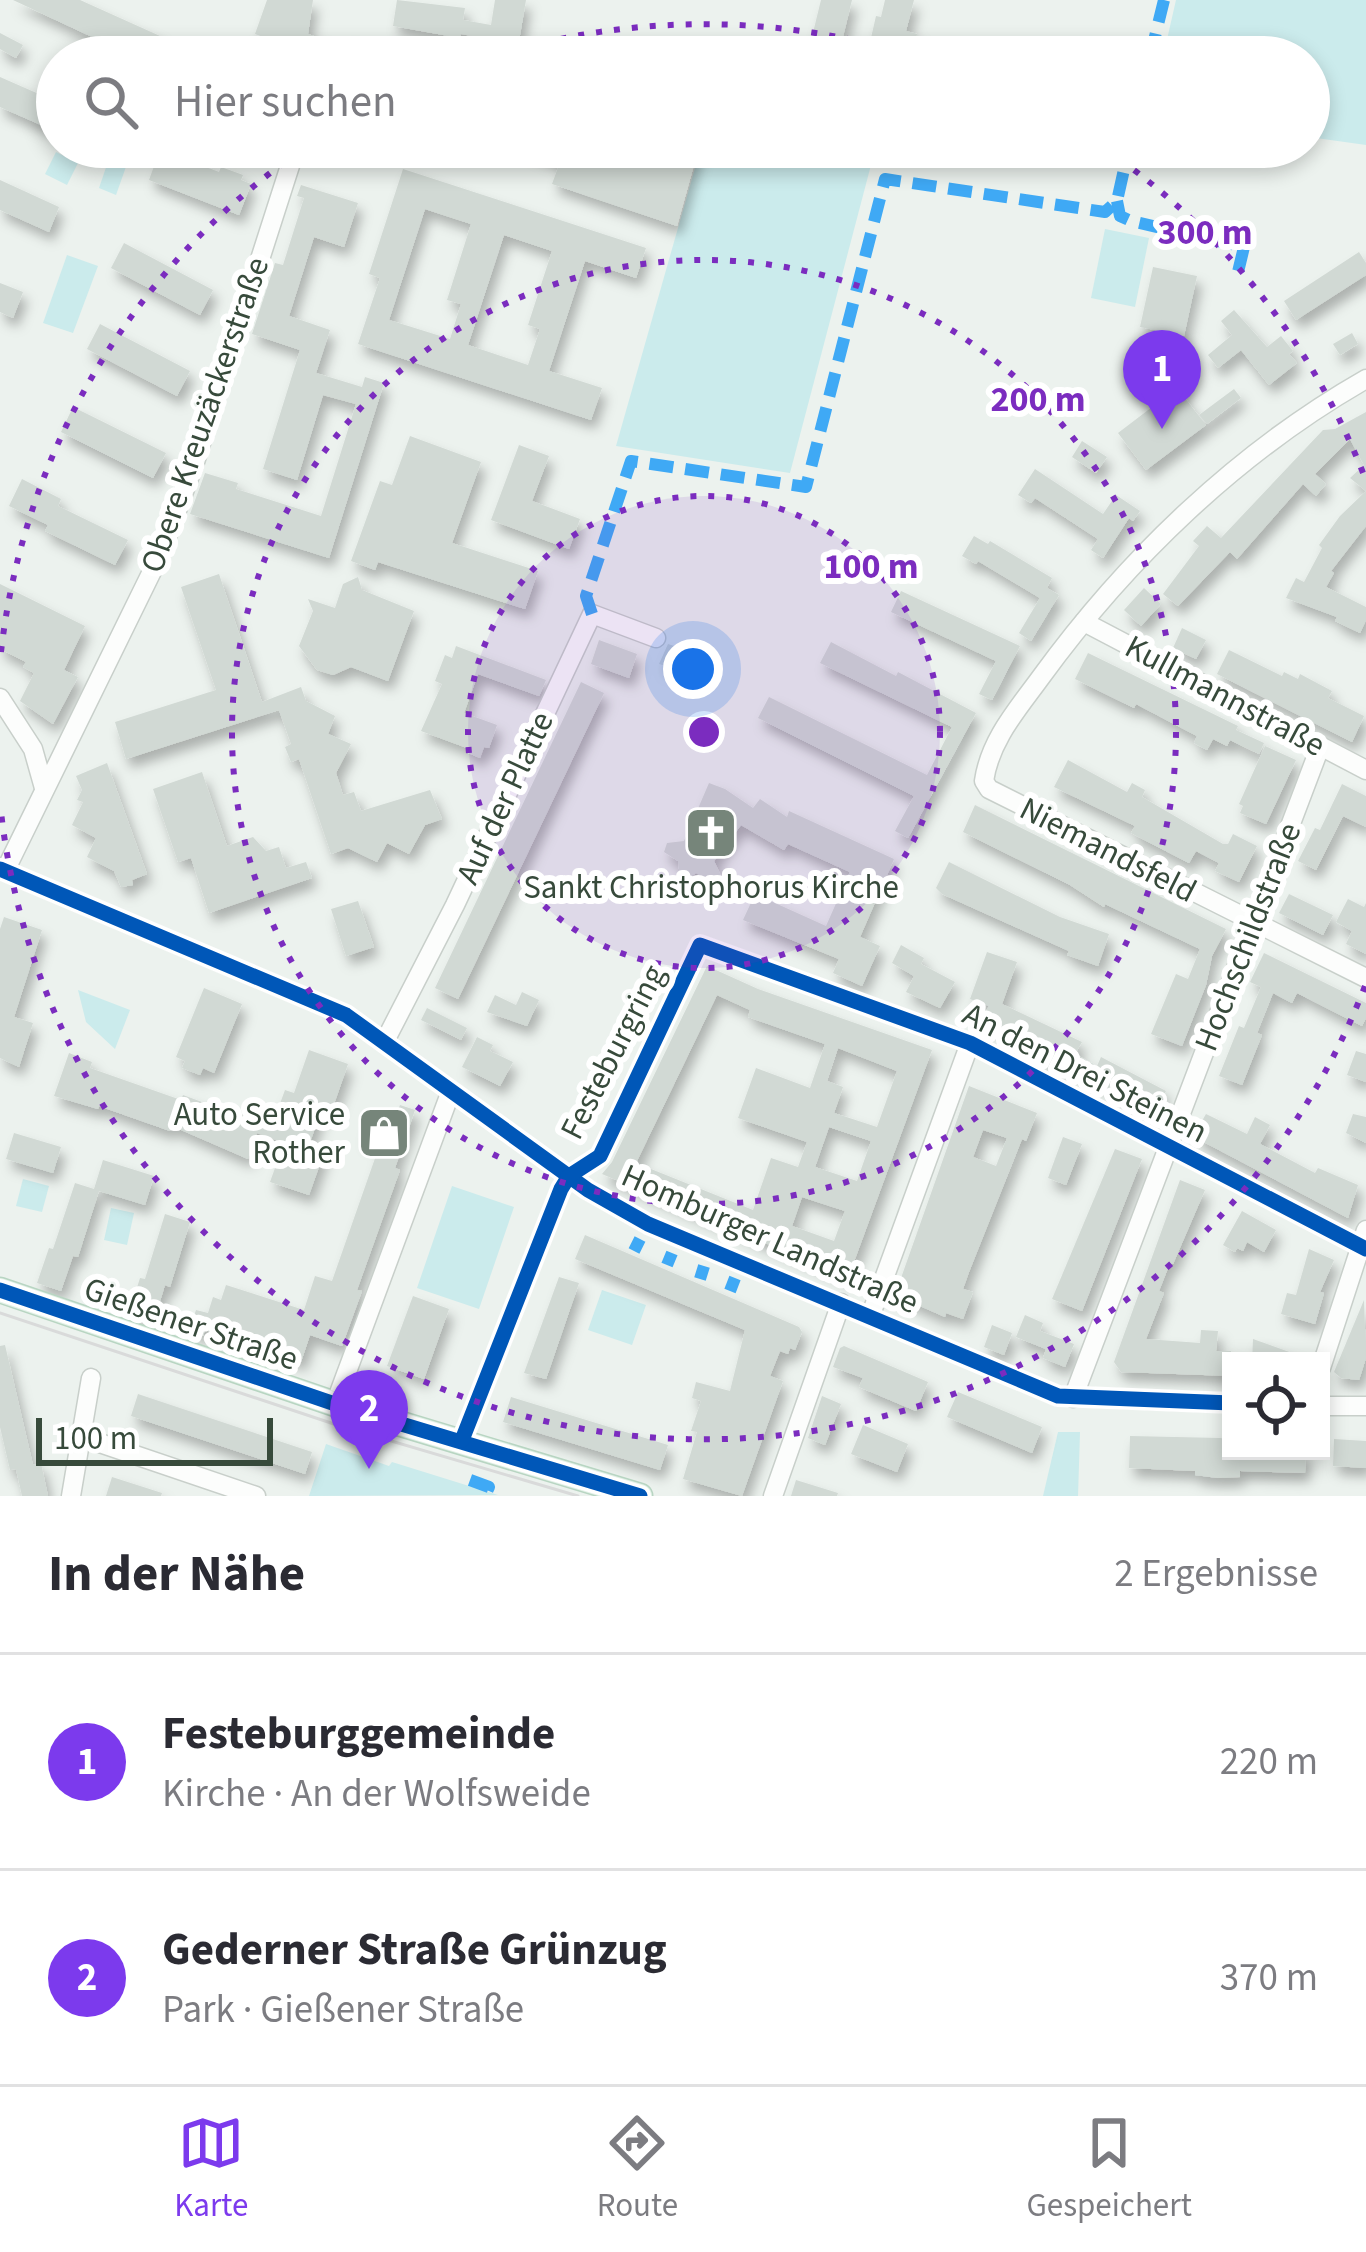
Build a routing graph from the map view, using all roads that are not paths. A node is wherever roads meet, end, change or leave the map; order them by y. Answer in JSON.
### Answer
{"nodes":[{"id":1,"x":289,"y":168,"type":"edge"},
{"id":2,"x":1366,"y":379,"type":"edge"},
{"id":3,"x":1084,"y":622,"type":"junction"},
{"id":4,"x":656,"y":638,"type":"dead end"},
{"id":5,"x":0,"y":698,"type":"edge"},
{"id":6,"x":1321,"y":747,"type":"junction"},
{"id":7,"x":1366,"y":770,"type":"edge"},
{"id":8,"x":44,"y":788,"type":"junction"},
{"id":9,"x":2,"y":870,"type":"edge"},
{"id":10,"x":1253,"y":924,"type":"junction"},
{"id":11,"x":700,"y":945,"type":"joint"},
{"id":12,"x":1366,"y":978,"type":"edge"},
{"id":13,"x":385,"y":1041,"type":"junction"},
{"id":14,"x":970,"y":1043,"type":"junction"},
{"id":15,"x":451,"y":1091,"type":"junction"},
{"id":16,"x":1167,"y":1148,"type":"junction"},
{"id":17,"x":569,"y":1176,"type":"junction"},
{"id":18,"x":1364,"y":1242,"type":"edge"},
{"id":19,"x":0,"y":1290,"type":"edge"},
{"id":20,"x":841,"y":1303,"type":"junction"},
{"id":21,"x":870,"y":1317,"type":"junction"},
{"id":22,"x":1326,"y":1352,"type":"edge"},
{"id":23,"x":92,"y":1378,"type":"dead end"},
{"id":24,"x":1073,"y":1398,"type":"junction"},
{"id":25,"x":1222,"y":1403,"type":"edge"},
{"id":26,"x":335,"y":1404,"type":"junction"},
{"id":27,"x":1330,"y":1406,"type":"edge"},
{"id":28,"x":1366,"y":1406,"type":"edge"},
{"id":29,"x":82,"y":1437,"type":"junction"},
{"id":30,"x":462,"y":1440,"type":"junction"},
{"id":31,"x":70,"y":1496,"type":"edge"},
{"id":32,"x":256,"y":1496,"type":"edge"},
{"id":33,"x":640,"y":1496,"type":"edge"},
{"id":34,"x":773,"y":1496,"type":"edge"}],
"edges":[{"from":1,"to":8,"type":"street","name":"Obere Kreuzäckerstraße"},
{"from":2,"to":3,"type":"street"},
{"from":3,"to":6,"type":"street","name":"Kullmannstraße"},
{"from":3,"to":10,"type":"street","name":"Niemandsfeld"},
{"from":4,"to":13,"type":"street","name":"Auf der Platte"},
{"from":5,"to":8,"type":"street"},
{"from":6,"to":7,"type":"street","name":"Kullmannstraße"},
{"from":6,"to":10,"type":"street","name":"Hochschildstraße"},
{"from":8,"to":9,"type":"street","name":"Obere Kreuzäckerstraße"},
{"from":9,"to":13,"type":"street","name":"Homburger Landstraße"},
{"from":10,"to":12,"type":"street","name":"Niemandsfeld"},
{"from":10,"to":16,"type":"street","name":"Hochschildstraße"},
{"from":11,"to":14,"type":"street","name":"An den Drei Steinen"},
{"from":11,"to":17,"type":"street","name":"Festeburgring"},
{"from":13,"to":15,"type":"street","name":"Homburger Landstraße"},
{"from":14,"to":16,"type":"street","name":"An den Drei Steinen"},
{"from":14,"to":21,"type":"street"},
{"from":15,"to":17,"type":"street","name":"Homburger Landstraße"},
{"from":15,"to":26,"type":"street"},
{"from":16,"to":18,"type":"street","name":"An den Drei Steinen"},
{"from":16,"to":24,"type":"street","name":"Hochschildstraße"},
{"from":17,"to":20,"type":"street","name":"Homburger Landstraße"},
{"from":17,"to":30,"type":"street"},
{"from":18,"to":22,"type":"street"},
{"from":19,"to":26,"type":"main road","name":"Gießener Straße"},
{"from":20,"to":21,"type":"street","name":"Homburger Landstraße"},
{"from":20,"to":34,"type":"street"},
{"from":21,"to":24,"type":"street","name":"Homburger Landstraße"},
{"from":23,"to":29,"type":"street"},
{"from":24,"to":25,"type":"street","name":"Homburger Landstraße"},
{"from":26,"to":30,"type":"main road","name":"Gießener Straße"},
{"from":27,"to":28,"type":"street"},
{"from":29,"to":31,"type":"street"},
{"from":29,"to":32,"type":"street"},
{"from":30,"to":33,"type":"main road","name":"Gießener Straße"}]}
